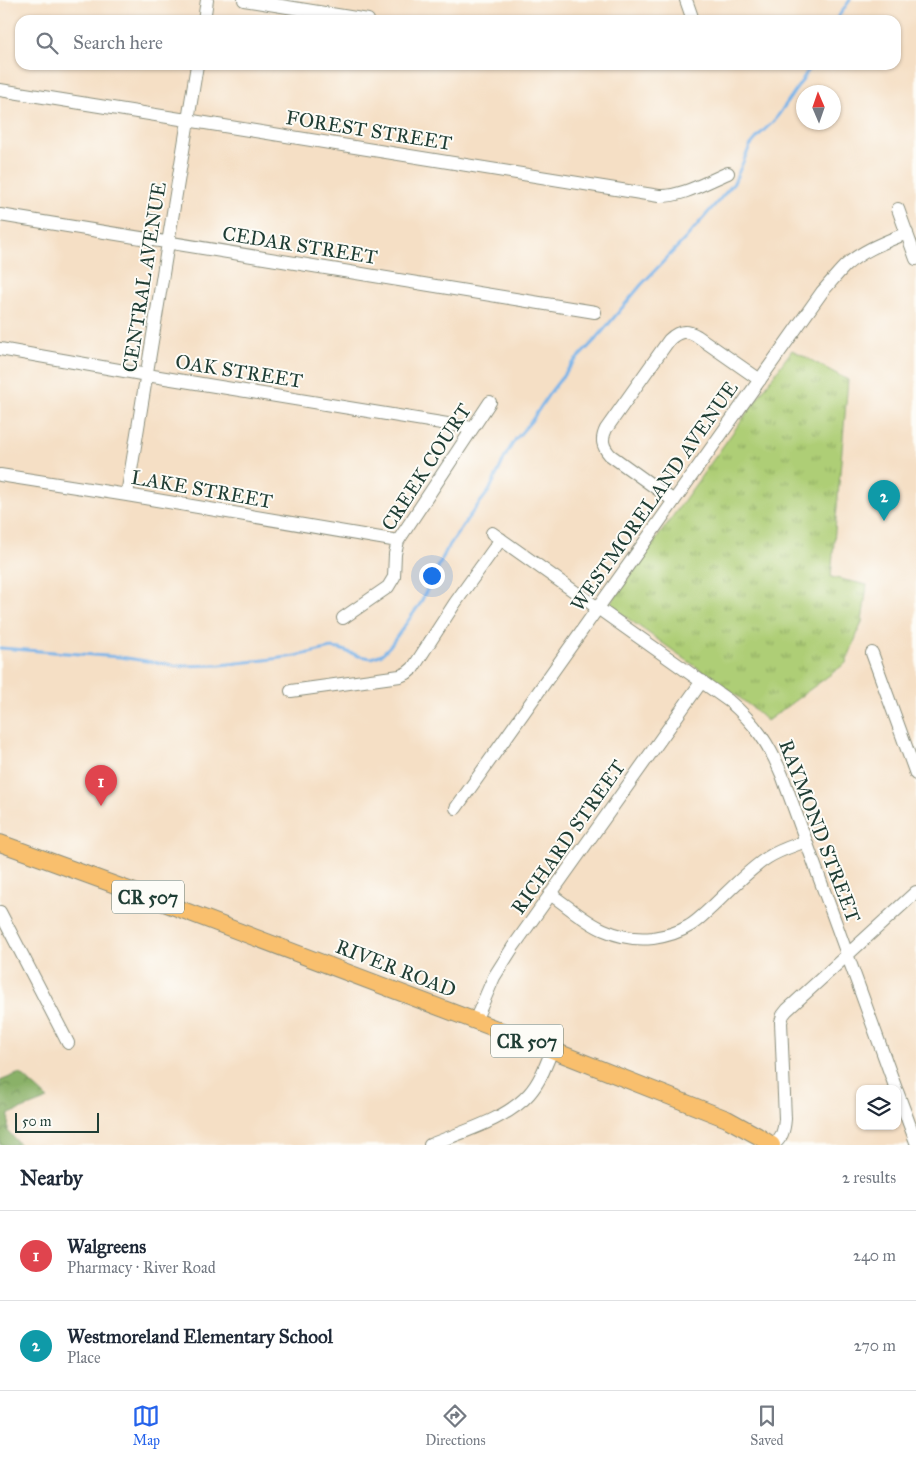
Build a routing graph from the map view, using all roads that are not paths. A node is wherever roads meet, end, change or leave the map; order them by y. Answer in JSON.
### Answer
{"nodes":[{"id":1,"x":207,"y":0,"type":"edge"},
{"id":2,"x":244,"y":0,"type":"edge"},
{"id":3,"x":686,"y":0,"type":"edge"},
{"id":4,"x":205,"y":15,"type":"edge"},
{"id":5,"x":337,"y":15,"type":"edge"},
{"id":6,"x":691,"y":15,"type":"edge"},
{"id":7,"x":196,"y":70,"type":"edge"},
{"id":8,"x":0,"y":90,"type":"edge"},
{"id":9,"x":188,"y":120,"type":"junction"},
{"id":10,"x":728,"y":173,"type":"dead end"},
{"id":11,"x":898,"y":209,"type":"dead end"},
{"id":12,"x":0,"y":215,"type":"edge"},
{"id":13,"x":907,"y":233,"type":"junction"},
{"id":14,"x":169,"y":242,"type":"junction"},
{"id":15,"x":916,"y":258,"type":"edge"},
{"id":16,"x":594,"y":312,"type":"dead end"},
{"id":17,"x":0,"y":349,"type":"edge"},
{"id":18,"x":147,"y":375,"type":"junction"},
{"id":19,"x":760,"y":380,"type":"junction"},
{"id":20,"x":490,"y":402,"type":"dead end"},
{"id":21,"x":472,"y":428,"type":"junction"},
{"id":22,"x":0,"y":475,"type":"edge"},
{"id":23,"x":126,"y":495,"type":"junction"},
{"id":24,"x":674,"y":501,"type":"junction"},
{"id":25,"x":398,"y":541,"type":"junction"},
{"id":26,"x":598,"y":608,"type":"junction"},
{"id":27,"x":343,"y":618,"type":"dead end"},
{"id":28,"x":872,"y":654,"type":"dead end"},
{"id":29,"x":702,"y":681,"type":"junction"},
{"id":30,"x":291,"y":691,"type":"dead end"},
{"id":31,"x":916,"y":774,"type":"edge"},
{"id":32,"x":456,"y":808,"type":"dead end"},
{"id":33,"x":806,"y":841,"type":"junction"},
{"id":34,"x":0,"y":843,"type":"edge"},
{"id":35,"x":916,"y":892,"type":"edge"},
{"id":36,"x":550,"y":894,"type":"junction"},
{"id":37,"x":0,"y":912,"type":"edge"},
{"id":38,"x":847,"y":955,"type":"junction"},
{"id":39,"x":474,"y":1021,"type":"junction"},
{"id":40,"x":68,"y":1043,"type":"dead end"},
{"id":41,"x":552,"y":1050,"type":"junction"},
{"id":42,"x":895,"y":1085,"type":"edge"},
{"id":43,"x":901,"y":1101,"type":"edge"},
{"id":44,"x":916,"y":1142,"type":"edge"},
{"id":45,"x":430,"y":1145,"type":"edge"},
{"id":46,"x":772,"y":1145,"type":"edge"}],
"edges":[{"from":1,"to":4,"type":"street"},
{"from":2,"to":5,"type":"street"},
{"from":3,"to":6,"type":"street"},
{"from":7,"to":9,"type":"street","name":"CENTRAL AVENUE"},
{"from":8,"to":9,"type":"street","name":"FOREST STREET"},
{"from":9,"to":10,"type":"street","name":"FOREST STREET"},
{"from":9,"to":14,"type":"street","name":"CENTRAL AVENUE"},
{"from":11,"to":13,"type":"street"},
{"from":12,"to":14,"type":"street","name":"CEDAR STREET"},
{"from":13,"to":15,"type":"street"},
{"from":13,"to":19,"type":"street","name":"WESTMORELAND AVENUE"},
{"from":14,"to":16,"type":"street","name":"CEDAR STREET"},
{"from":14,"to":18,"type":"street","name":"CENTRAL AVENUE"},
{"from":17,"to":18,"type":"street","name":"OAK STREET"},
{"from":18,"to":21,"type":"street","name":"OAK STREET"},
{"from":18,"to":23,"type":"street","name":"CENTRAL AVENUE"},
{"from":19,"to":24,"type":"street","name":"WESTMORELAND AVENUE"},
{"from":19,"to":24,"type":"street"},
{"from":20,"to":21,"type":"street","name":"CREEK COURT"},
{"from":21,"to":25,"type":"street","name":"CREEK COURT"},
{"from":22,"to":23,"type":"street","name":"LAKE STREET"},
{"from":23,"to":25,"type":"street","name":"LAKE STREET"},
{"from":24,"to":26,"type":"street","name":"WESTMORELAND AVENUE"},
{"from":25,"to":27,"type":"street","name":"CREEK COURT"},
{"from":26,"to":29,"type":"street","name":"RAYMOND STREET"},
{"from":26,"to":30,"type":"street","name":"RAYMOND STREET"},
{"from":26,"to":32,"type":"street","name":"WESTMORELAND AVENUE"},
{"from":28,"to":31,"type":"street"},
{"from":29,"to":33,"type":"street","name":"RAYMOND STREET"},
{"from":29,"to":36,"type":"street","name":"RICHARD STREET"},
{"from":33,"to":36,"type":"street"},
{"from":33,"to":38,"type":"street","name":"RAYMOND STREET"},
{"from":34,"to":39,"type":"main road","name":"RIVER ROAD","number":"CR 507"},
{"from":35,"to":38,"type":"street"},
{"from":36,"to":39,"type":"street","name":"RICHARD STREET"},
{"from":37,"to":40,"type":"street"},
{"from":38,"to":42,"type":"street","name":"RAYMOND STREET"},
{"from":38,"to":46,"type":"street"},
{"from":39,"to":41,"type":"main road","name":"RIVER ROAD","number":"CR 507"},
{"from":41,"to":45,"type":"street"},
{"from":41,"to":46,"type":"main road","name":"RIVER ROAD","number":"CR 507"},
{"from":43,"to":44,"type":"street","name":"RAYMOND STREET"}]}
